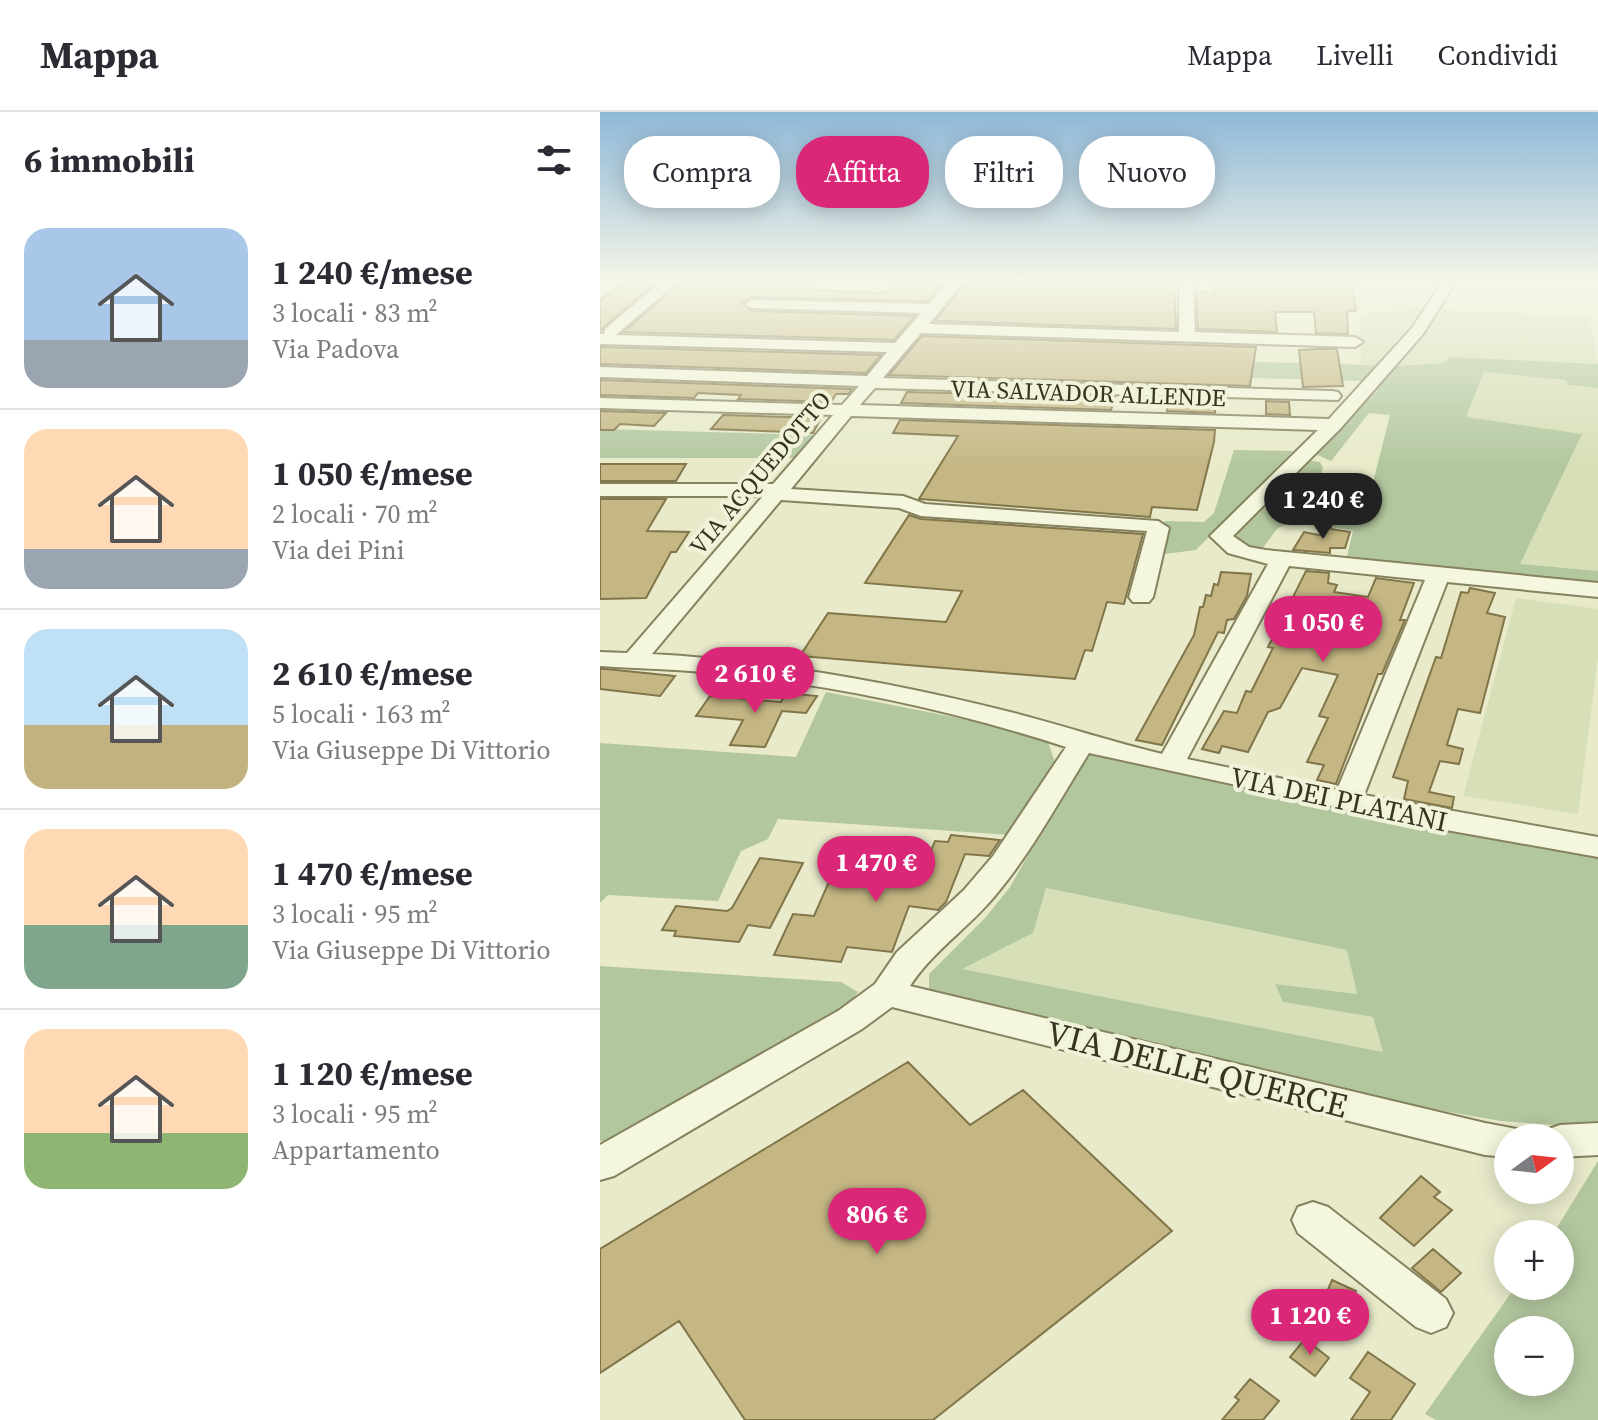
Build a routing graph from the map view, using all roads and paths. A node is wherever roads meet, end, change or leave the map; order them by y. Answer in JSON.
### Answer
{"nodes":[{"id":1,"x":778,"y":343,"type":"edge"},
{"id":2,"x":904,"y":343,"type":"edge"},
{"id":3,"x":1407,"y":343,"type":"edge"},
{"id":4,"x":900,"y":348,"type":"junction"},
{"id":5,"x":600,"y":372,"type":"edge"},
{"id":6,"x":872,"y":382,"type":"junction"},
{"id":7,"x":1332,"y":396,"type":"dead end"},
{"id":8,"x":600,"y":403,"type":"edge"},
{"id":9,"x":848,"y":410,"type":"junction"},
{"id":10,"x":1334,"y":425,"type":"junction"},
{"id":11,"x":600,"y":490,"type":"edge"},
{"id":12,"x":780,"y":492,"type":"junction"},
{"id":13,"x":1282,"y":559,"type":"junction"},
{"id":14,"x":1438,"y":575,"type":"junction"},
{"id":15,"x":1598,"y":590,"type":"edge"},
{"id":16,"x":1141,"y":597,"type":"dead end"},
{"id":17,"x":600,"y":659,"type":"edge"},
{"id":18,"x":634,"y":660,"type":"junction"},
{"id":19,"x":1082,"y":743,"type":"junction"},
{"id":20,"x":1170,"y":764,"type":"junction"},
{"id":21,"x":1347,"y":801,"type":"junction"},
{"id":22,"x":1598,"y":847,"type":"edge"},
{"id":23,"x":887,"y":993,"type":"junction"},
{"id":24,"x":1598,"y":1139,"type":"edge"},
{"id":25,"x":1494,"y":1140,"type":"edge"},
{"id":26,"x":1574,"y":1140,"type":"edge"},
{"id":27,"x":600,"y":1164,"type":"edge"},
{"id":28,"x":1313,"y":1220,"type":"dead end"},
{"id":29,"x":1431,"y":1313,"type":"dead end"}],
"edges":[{"from":1,"to":4,"type":"street"},
{"from":2,"to":4,"type":"street","name":"VIA ACQUEDOTTO"},
{"from":3,"to":10,"type":"street"},
{"from":4,"to":6,"type":"street","name":"VIA ACQUEDOTTO"},
{"from":5,"to":6,"type":"street"},
{"from":6,"to":7,"type":"street"},
{"from":6,"to":9,"type":"street","name":"VIA ACQUEDOTTO"},
{"from":8,"to":9,"type":"street","name":"VIA SALVADOR ALLENDE"},
{"from":9,"to":10,"type":"street","name":"VIA SALVADOR ALLENDE"},
{"from":9,"to":12,"type":"street","name":"VIA ACQUEDOTTO"},
{"from":10,"to":13,"type":"street"},
{"from":11,"to":12,"type":"street"},
{"from":12,"to":16,"type":"street"},
{"from":12,"to":18,"type":"street","name":"VIA ACQUEDOTTO"},
{"from":13,"to":14,"type":"street"},
{"from":13,"to":20,"type":"street"},
{"from":14,"to":15,"type":"street"},
{"from":14,"to":21,"type":"street"},
{"from":17,"to":18,"type":"street","name":"VIA DEI PLATANI"},
{"from":18,"to":19,"type":"street","name":"VIA DEI PLATANI"},
{"from":19,"to":20,"type":"street","name":"VIA DEI PLATANI"},
{"from":19,"to":23,"type":"street"},
{"from":20,"to":21,"type":"street","name":"VIA DEI PLATANI"},
{"from":21,"to":22,"type":"street","name":"VIA DEI PLATANI"},
{"from":23,"to":25,"type":"street","name":"VIA DELLE QUERCE"},
{"from":23,"to":27,"type":"street"},
{"from":24,"to":26,"type":"street"},
{"from":28,"to":29,"type":"street"}]}
